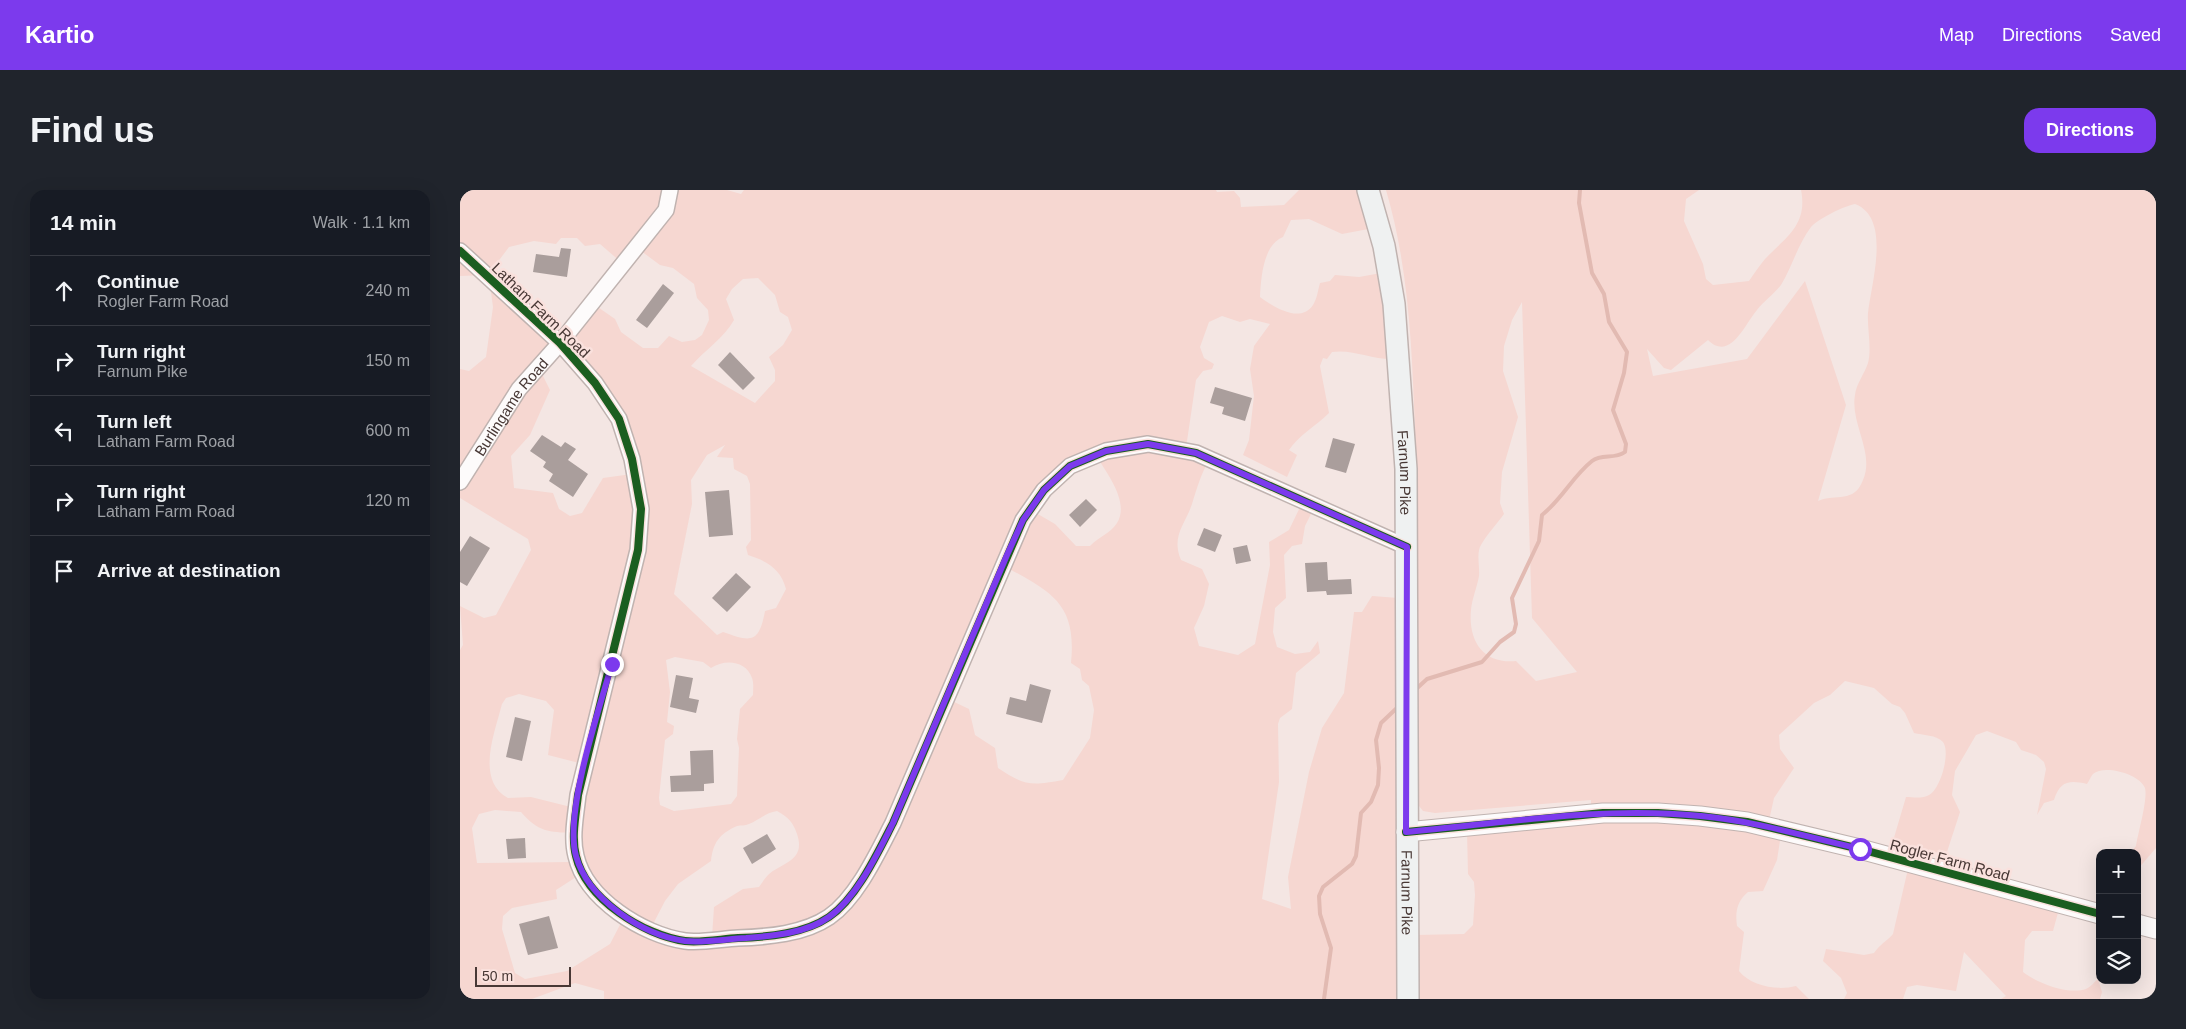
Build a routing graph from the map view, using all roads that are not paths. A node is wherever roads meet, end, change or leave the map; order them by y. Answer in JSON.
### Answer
{"nodes":[{"id":1,"x":670,"y":190,"type":"edge"},
{"id":2,"x":1368,"y":190,"type":"edge"},
{"id":3,"x":460,"y":251,"type":"edge"},
{"id":4,"x":560,"y":343,"type":"junction"},
{"id":5,"x":460,"y":482,"type":"edge"},
{"id":6,"x":1407,"y":547,"type":"junction"},
{"id":7,"x":1406,"y":832,"type":"junction"},
{"id":8,"x":2096,"y":913,"type":"edge"},
{"id":9,"x":2141,"y":925,"type":"edge"},
{"id":10,"x":2156,"y":929,"type":"edge"},
{"id":11,"x":1408,"y":999,"type":"edge"}],
"edges":[{"from":1,"to":4,"type":"street","name":"Burlingame Road"},
{"from":2,"to":6,"type":"main road","name":"Farnum Pike"},
{"from":3,"to":4,"type":"street","name":"Latham Farm Road"},
{"from":4,"to":5,"type":"street","name":"Burlingame Road"},
{"from":4,"to":6,"type":"street","name":"Latham Farm Road"},
{"from":6,"to":7,"type":"main road","name":"Farnum Pike"},
{"from":7,"to":8,"type":"street","name":"Rogler Farm Road"},
{"from":7,"to":11,"type":"main road","name":"Farnum Pike"},
{"from":9,"to":10,"type":"street"}]}
